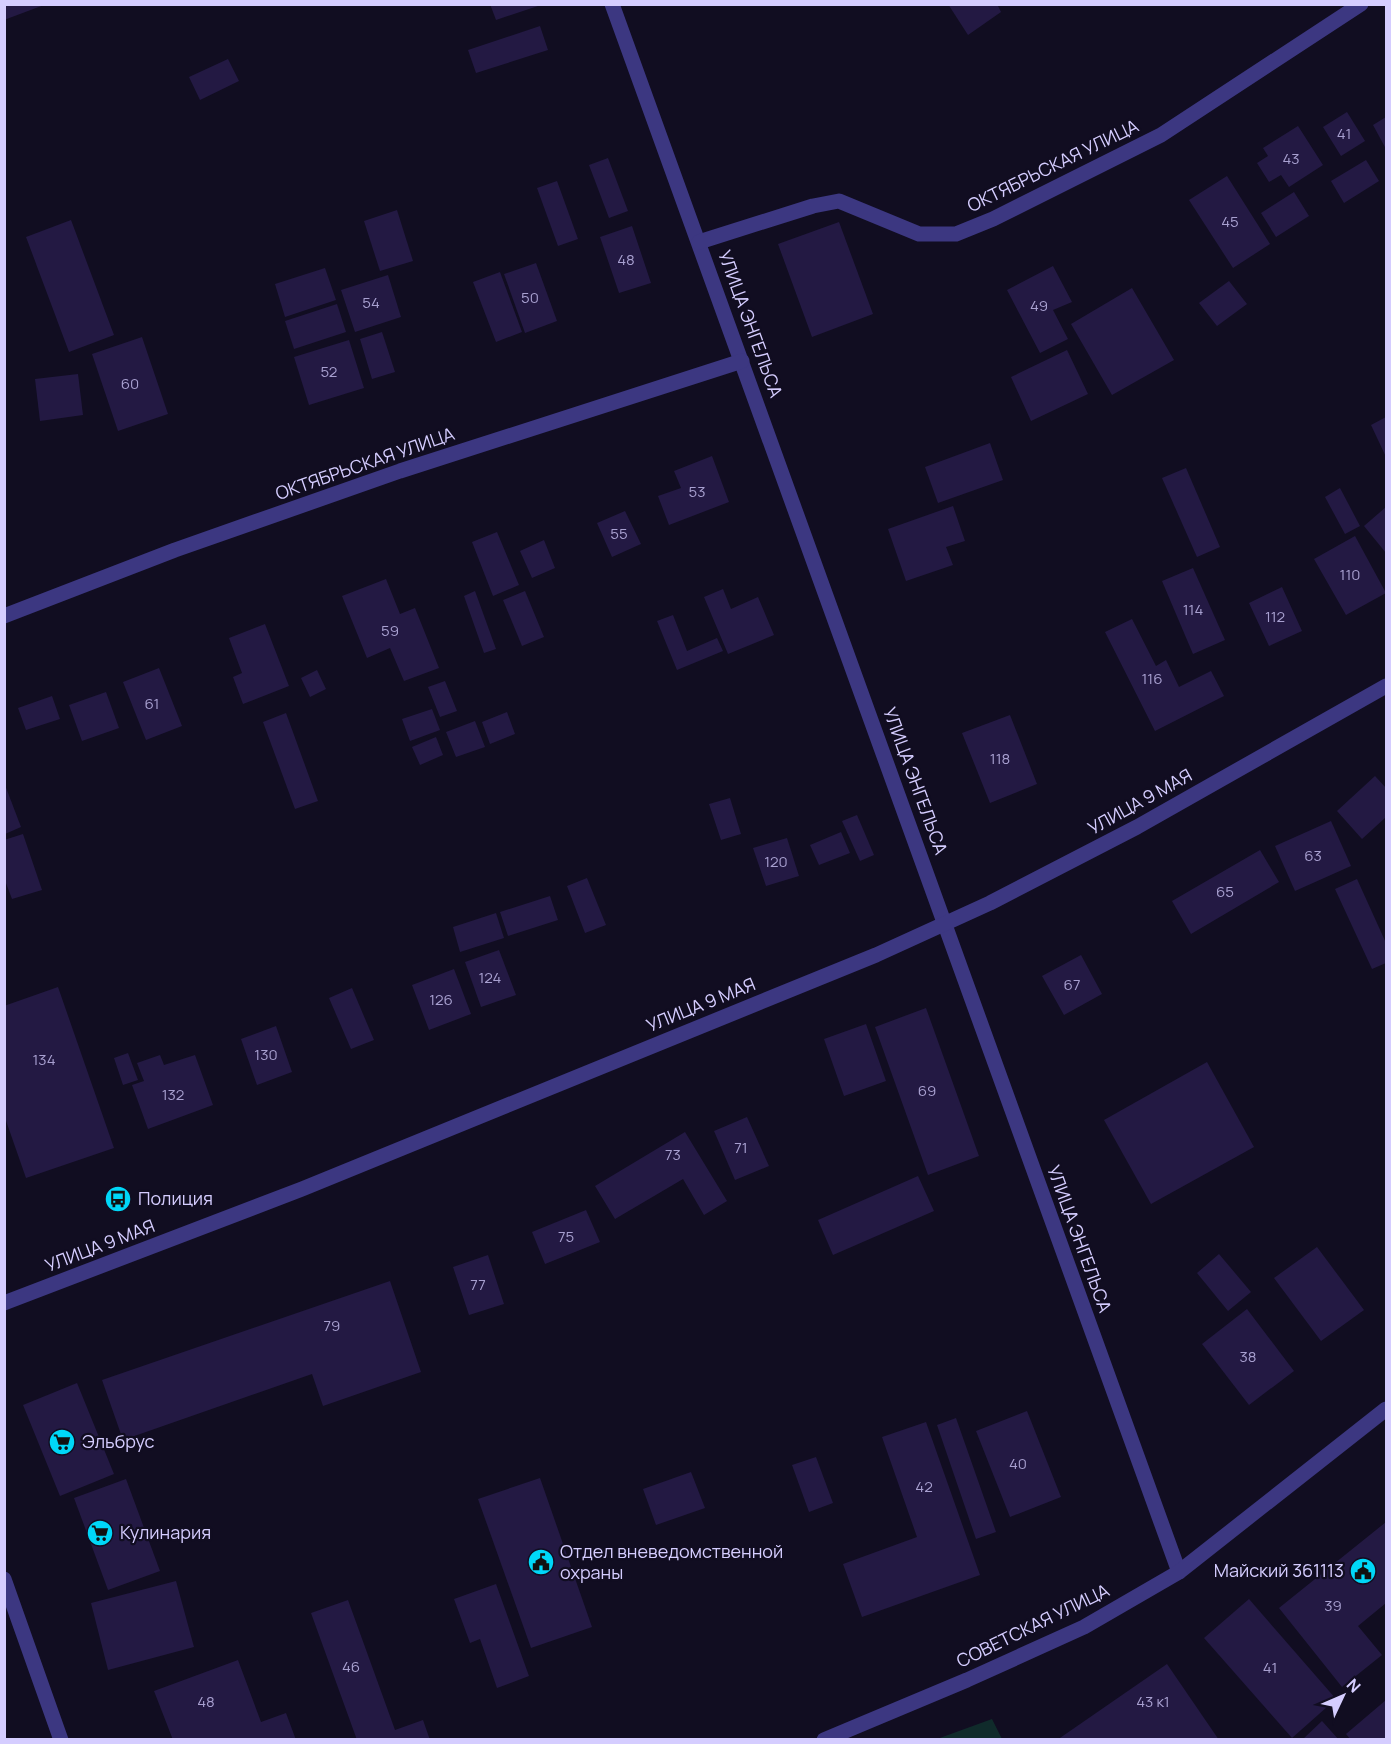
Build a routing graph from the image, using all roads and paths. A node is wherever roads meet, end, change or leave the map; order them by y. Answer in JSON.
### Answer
{"nodes":[{"id":1,"x":612,"y":4,"type":"edge"},
{"id":2,"x":1361,"y":4,"type":"edge"},
{"id":3,"x":699,"y":242,"type":"junction"},
{"id":4,"x":742,"y":361,"type":"junction"},
{"id":5,"x":4,"y":616,"type":"edge"},
{"id":6,"x":1386,"y":686,"type":"edge"},
{"id":7,"x":945,"y":923,"type":"junction"},
{"id":8,"x":4,"y":1303,"type":"edge"},
{"id":9,"x":1386,"y":1409,"type":"edge"},
{"id":10,"x":1179,"y":1572,"type":"junction"},
{"id":11,"x":4,"y":1579,"type":"edge"},
{"id":12,"x":62,"y":1740,"type":"edge"},
{"id":13,"x":824,"y":1740,"type":"edge"}],
"edges":[{"from":1,"to":3,"type":"street","name":"УЛИЦА ЭНГЕЛЬСА"},
{"from":2,"to":3,"type":"street","name":"ОКТЯБРЬСКАЯ УЛИЦА"},
{"from":3,"to":4,"type":"street","name":"УЛИЦА ЭНГЕЛЬСА"},
{"from":4,"to":5,"type":"street","name":"ОКТЯБРЬСКАЯ УЛИЦА"},
{"from":4,"to":7,"type":"street","name":"УЛИЦА ЭНГЕЛЬСА"},
{"from":6,"to":7,"type":"street","name":"УЛИЦА 9 МАЯ"},
{"from":7,"to":8,"type":"street","name":"УЛИЦА 9 МАЯ"},
{"from":7,"to":10,"type":"street","name":"УЛИЦА ЭНГЕЛЬСА"},
{"from":9,"to":10,"type":"street","name":"СОВЕТСКАЯ УЛИЦА"},
{"from":10,"to":13,"type":"street","name":"СОВЕТСКАЯ УЛИЦА"},
{"from":11,"to":12,"type":"street"}]}
